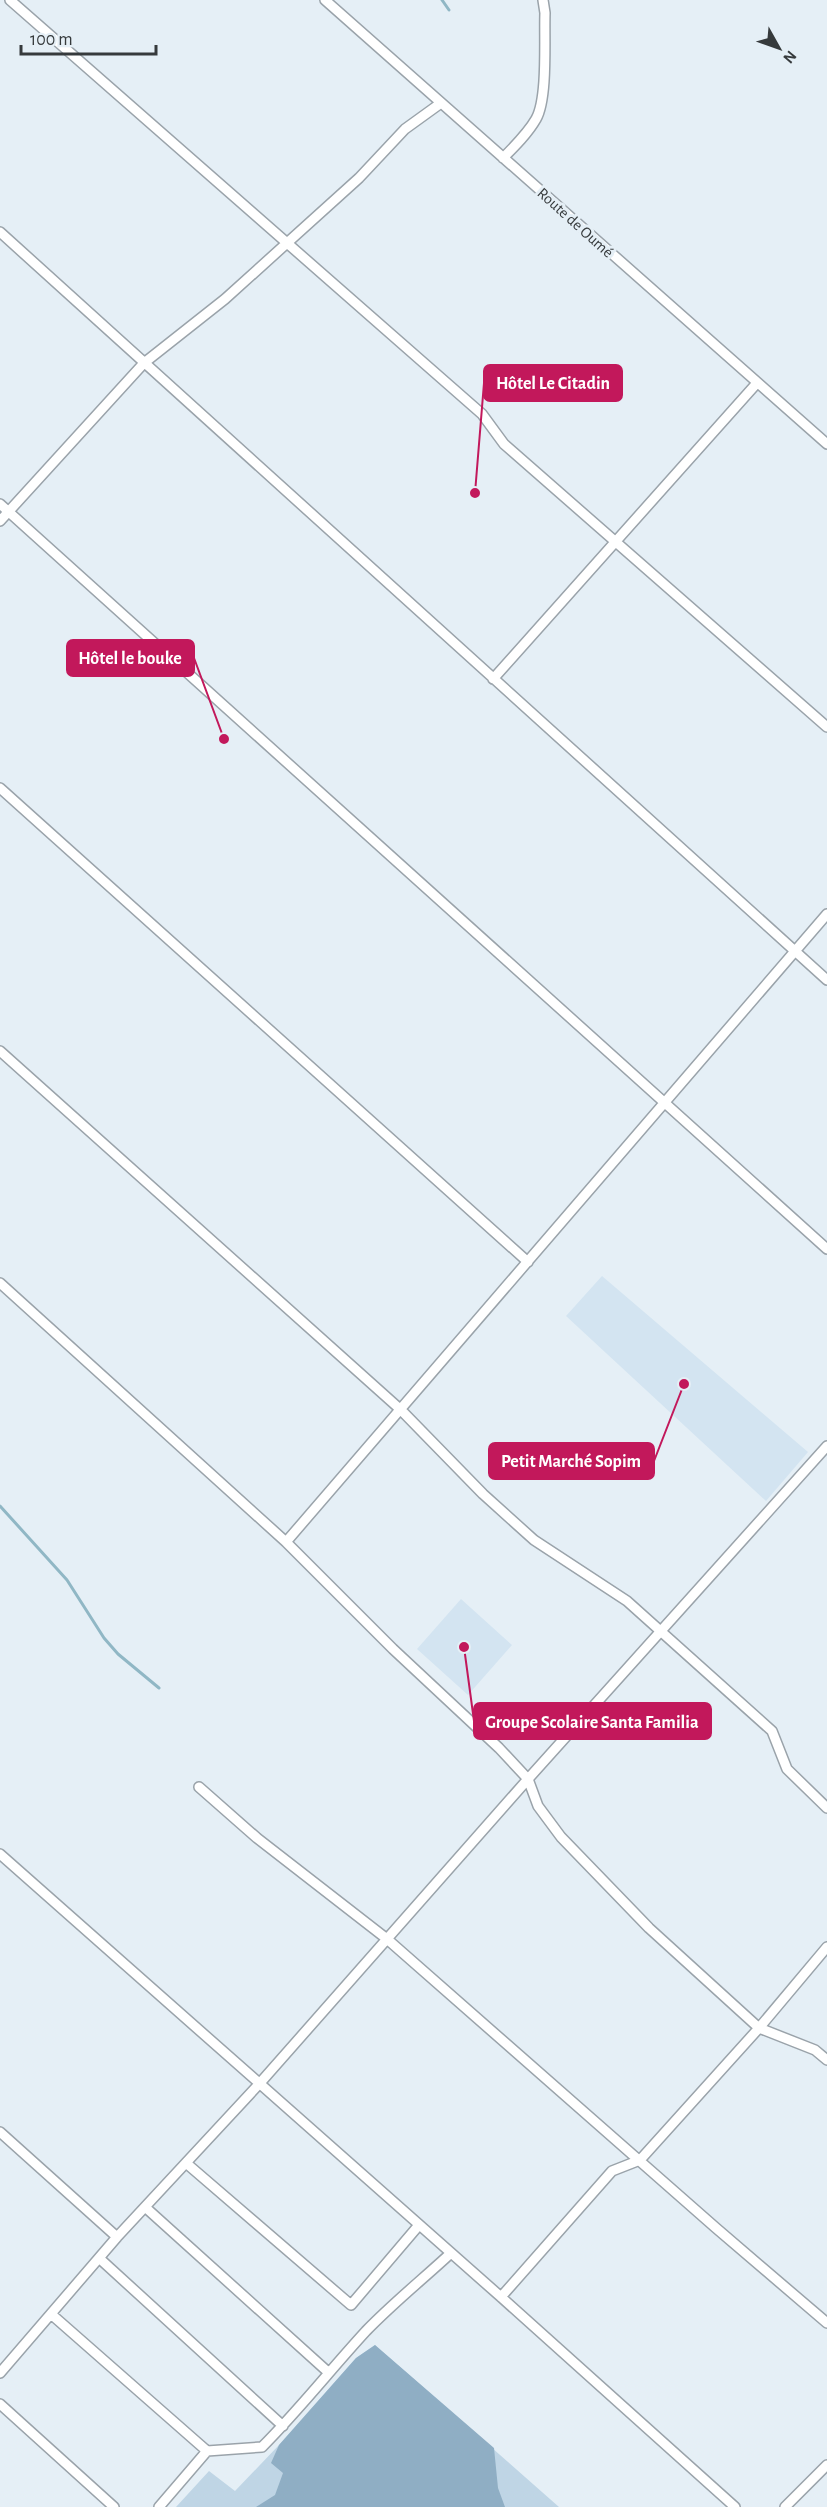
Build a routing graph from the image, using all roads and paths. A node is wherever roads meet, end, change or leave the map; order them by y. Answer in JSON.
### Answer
{"nodes":[{"id":1,"x":10,"y":0,"type":"edge"},
{"id":2,"x":325,"y":0,"type":"edge"},
{"id":3,"x":543,"y":0,"type":"edge"},
{"id":4,"x":550,"y":0,"type":"edge"},
{"id":5,"x":545,"y":13,"type":"junction"},
{"id":6,"x":441,"y":103,"type":"junction"},
{"id":7,"x":503,"y":158,"type":"junction"},
{"id":8,"x":0,"y":232,"type":"edge"},
{"id":9,"x":288,"y":244,"type":"junction"},
{"id":10,"x":144,"y":363,"type":"junction"},
{"id":11,"x":758,"y":383,"type":"junction"},
{"id":12,"x":827,"y":444,"type":"edge"},
{"id":13,"x":0,"y":504,"type":"edge"},
{"id":14,"x":9,"y":511,"type":"junction"},
{"id":15,"x":0,"y":521,"type":"edge"},
{"id":16,"x":616,"y":542,"type":"junction"},
{"id":17,"x":493,"y":678,"type":"junction"},
{"id":18,"x":827,"y":727,"type":"edge"},
{"id":19,"x":0,"y":788,"type":"edge"},
{"id":20,"x":827,"y":914,"type":"edge"},
{"id":21,"x":795,"y":952,"type":"junction"},
{"id":22,"x":827,"y":980,"type":"edge"},
{"id":23,"x":0,"y":1051,"type":"edge"},
{"id":24,"x":665,"y":1103,"type":"junction"},
{"id":25,"x":827,"y":1249,"type":"edge"},
{"id":26,"x":528,"y":1262,"type":"junction"},
{"id":27,"x":0,"y":1282,"type":"edge"},
{"id":28,"x":400,"y":1410,"type":"junction"},
{"id":29,"x":827,"y":1446,"type":"edge"},
{"id":30,"x":286,"y":1542,"type":"junction"},
{"id":31,"x":662,"y":1632,"type":"junction"},
{"id":32,"x":528,"y":1779,"type":"junction"},
{"id":33,"x":199,"y":1787,"type":"dead end"},
{"id":34,"x":827,"y":1808,"type":"edge"},
{"id":35,"x":1,"y":1858,"type":"edge"},
{"id":36,"x":387,"y":1939,"type":"junction"},
{"id":37,"x":827,"y":1947,"type":"edge"},
{"id":38,"x":759,"y":2028,"type":"junction"},
{"id":39,"x":827,"y":2060,"type":"edge"},
{"id":40,"x":260,"y":2083,"type":"junction"},
{"id":41,"x":0,"y":2132,"type":"edge"},
{"id":42,"x":640,"y":2160,"type":"junction"},
{"id":43,"x":186,"y":2163,"type":"junction"},
{"id":44,"x":145,"y":2208,"type":"junction"},
{"id":45,"x":419,"y":2225,"type":"junction"},
{"id":46,"x":117,"y":2236,"type":"junction"},
{"id":47,"x":451,"y":2253,"type":"junction"},
{"id":48,"x":99,"y":2258,"type":"junction"},
{"id":49,"x":501,"y":2296,"type":"junction"},
{"id":50,"x":51,"y":2314,"type":"junction"},
{"id":51,"x":827,"y":2323,"type":"edge"},
{"id":52,"x":328,"y":2372,"type":"junction"},
{"id":53,"x":0,"y":2373,"type":"edge"},
{"id":54,"x":0,"y":2404,"type":"edge"},
{"id":55,"x":283,"y":2426,"type":"junction"},
{"id":56,"x":207,"y":2451,"type":"junction"},
{"id":57,"x":827,"y":2465,"type":"edge"},
{"id":58,"x":114,"y":2507,"type":"edge"},
{"id":59,"x":159,"y":2507,"type":"edge"},
{"id":60,"x":735,"y":2507,"type":"edge"},
{"id":61,"x":785,"y":2507,"type":"edge"}],
"edges":[{"from":1,"to":9,"type":"street"},
{"from":2,"to":6,"type":"street","name":"Route de Oumé"},
{"from":3,"to":5,"type":"street"},
{"from":4,"to":5,"type":"street"},
{"from":5,"to":7,"type":"street"},
{"from":6,"to":7,"type":"street","name":"Route de Oumé"},
{"from":6,"to":9,"type":"street"},
{"from":7,"to":11,"type":"street","name":"Route de Oumé"},
{"from":8,"to":10,"type":"street"},
{"from":9,"to":10,"type":"street"},
{"from":9,"to":16,"type":"street"},
{"from":10,"to":14,"type":"street"},
{"from":10,"to":17,"type":"street"},
{"from":11,"to":12,"type":"street","name":"Route de Oumé"},
{"from":11,"to":16,"type":"street"},
{"from":13,"to":14,"type":"street"},
{"from":14,"to":15,"type":"street"},
{"from":14,"to":24,"type":"street"},
{"from":16,"to":17,"type":"street"},
{"from":16,"to":18,"type":"street"},
{"from":17,"to":21,"type":"street"},
{"from":19,"to":26,"type":"street"},
{"from":20,"to":21,"type":"street"},
{"from":21,"to":22,"type":"street"},
{"from":21,"to":24,"type":"street"},
{"from":23,"to":28,"type":"street"},
{"from":24,"to":25,"type":"street"},
{"from":24,"to":26,"type":"street"},
{"from":26,"to":28,"type":"street"},
{"from":27,"to":30,"type":"street"},
{"from":28,"to":30,"type":"street"},
{"from":28,"to":31,"type":"street"},
{"from":29,"to":31,"type":"street"},
{"from":30,"to":32,"type":"street"},
{"from":31,"to":32,"type":"street"},
{"from":31,"to":34,"type":"street"},
{"from":32,"to":36,"type":"street"},
{"from":32,"to":38,"type":"street"},
{"from":33,"to":36,"type":"street"},
{"from":35,"to":40,"type":"street"},
{"from":36,"to":40,"type":"street"},
{"from":36,"to":42,"type":"street"},
{"from":37,"to":38,"type":"street"},
{"from":38,"to":39,"type":"street"},
{"from":38,"to":42,"type":"street"},
{"from":40,"to":43,"type":"street"},
{"from":40,"to":45,"type":"street"},
{"from":41,"to":46,"type":"street"},
{"from":42,"to":49,"type":"street"},
{"from":42,"to":51,"type":"street"},
{"from":43,"to":44,"type":"street"},
{"from":43,"to":45,"type":"street"},
{"from":44,"to":46,"type":"street"},
{"from":44,"to":52,"type":"street"},
{"from":45,"to":47,"type":"street"},
{"from":46,"to":48,"type":"street"},
{"from":47,"to":49,"type":"street"},
{"from":47,"to":52,"type":"street"},
{"from":48,"to":50,"type":"street"},
{"from":48,"to":55,"type":"street"},
{"from":49,"to":60,"type":"street"},
{"from":50,"to":53,"type":"street"},
{"from":50,"to":56,"type":"street"},
{"from":52,"to":55,"type":"street"},
{"from":54,"to":58,"type":"street"},
{"from":55,"to":56,"type":"street"},
{"from":56,"to":59,"type":"street"},
{"from":57,"to":61,"type":"street"}]}
